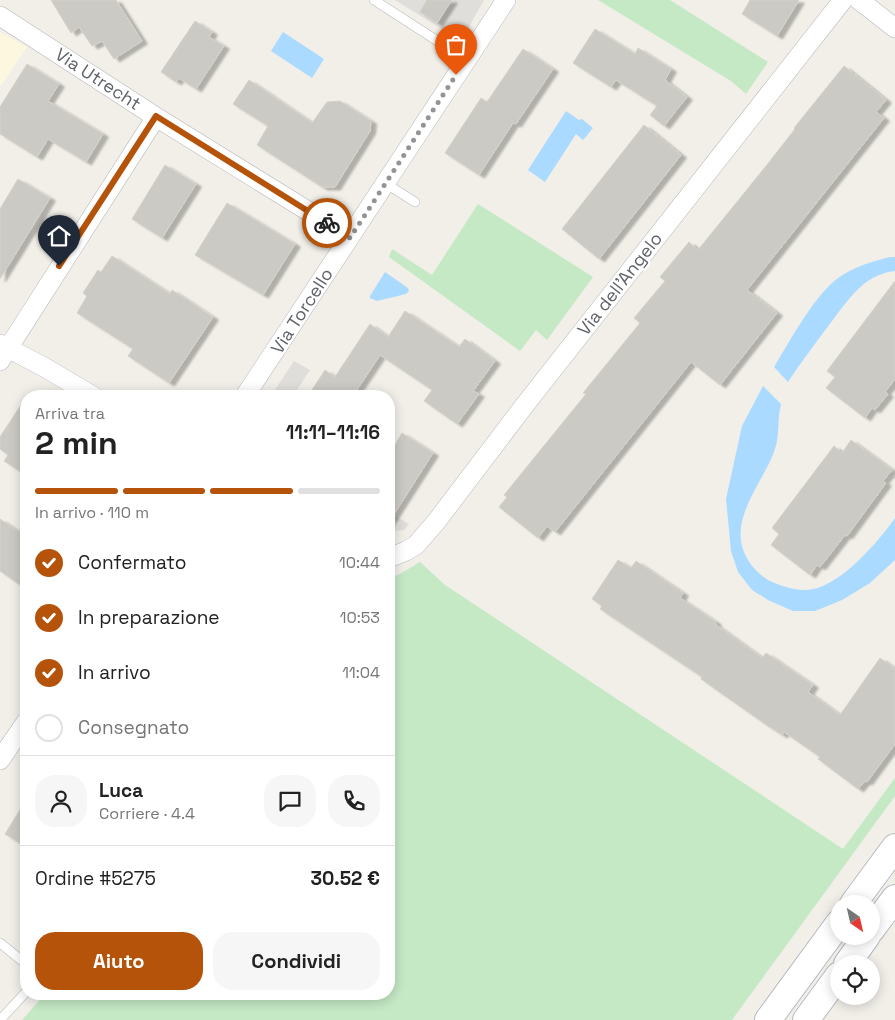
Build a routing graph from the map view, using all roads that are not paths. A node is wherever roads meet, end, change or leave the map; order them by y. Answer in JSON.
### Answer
{"nodes":[{"id":1,"x":374,"y":0,"type":"edge"},
{"id":2,"x":506,"y":0,"type":"edge"},
{"id":3,"x":843,"y":0,"type":"edge"},
{"id":4,"x":859,"y":0,"type":"edge"},
{"id":5,"x":0,"y":16,"type":"edge"},
{"id":6,"x":895,"y":28,"type":"edge"},
{"id":7,"x":467,"y":60,"type":"junction"},
{"id":8,"x":156,"y":116,"type":"junction"},
{"id":9,"x":385,"y":184,"type":"junction"},
{"id":10,"x":415,"y":202,"type":"dead end"},
{"id":11,"x":350,"y":238,"type":"junction"},
{"id":12,"x":2,"y":351,"type":"edge"},
{"id":13,"x":81,"y":390,"type":"edge"},
{"id":14,"x":249,"y":390,"type":"edge"},
{"id":15,"x":395,"y":556,"type":"edge"},
{"id":16,"x":20,"y":731,"type":"edge"},
{"id":17,"x":0,"y":760,"type":"edge"},
{"id":18,"x":895,"y":846,"type":"edge"},
{"id":19,"x":860,"y":895,"type":"edge"},
{"id":20,"x":895,"y":898,"type":"edge"},
{"id":21,"x":880,"y":918,"type":"edge"},
{"id":22,"x":830,"y":935,"type":"edge"},
{"id":23,"x":0,"y":943,"type":"edge"},
{"id":24,"x":20,"y":959,"type":"edge"},
{"id":25,"x":830,"y":987,"type":"edge"},
{"id":26,"x":20,"y":998,"type":"edge"},
{"id":27,"x":1,"y":1016,"type":"edge"},
{"id":28,"x":768,"y":1020,"type":"edge"},
{"id":29,"x":806,"y":1020,"type":"edge"}],
"edges":[{"from":1,"to":7,"type":"lane"},
{"from":2,"to":7,"type":"street","name":"Via Torcello"},
{"from":3,"to":15,"type":"street","name":"Via dell'Angelo"},
{"from":4,"to":6,"type":"street"},
{"from":5,"to":8,"type":"street","name":"Via Utrecht"},
{"from":7,"to":9,"type":"street","name":"Via Torcello"},
{"from":8,"to":11,"type":"street","name":"Via Utrecht"},
{"from":8,"to":12,"type":"street"},
{"from":9,"to":10,"type":"lane"},
{"from":9,"to":11,"type":"street","name":"Via Torcello"},
{"from":11,"to":14,"type":"street","name":"Via Torcello"},
{"from":12,"to":13,"type":"street"},
{"from":16,"to":17,"type":"street"},
{"from":18,"to":19,"type":"main road"},
{"from":20,"to":21,"type":"main road"},
{"from":22,"to":28,"type":"main road"},
{"from":23,"to":24,"type":"lane"},
{"from":25,"to":29,"type":"main road"},
{"from":26,"to":27,"type":"lane"}]}
